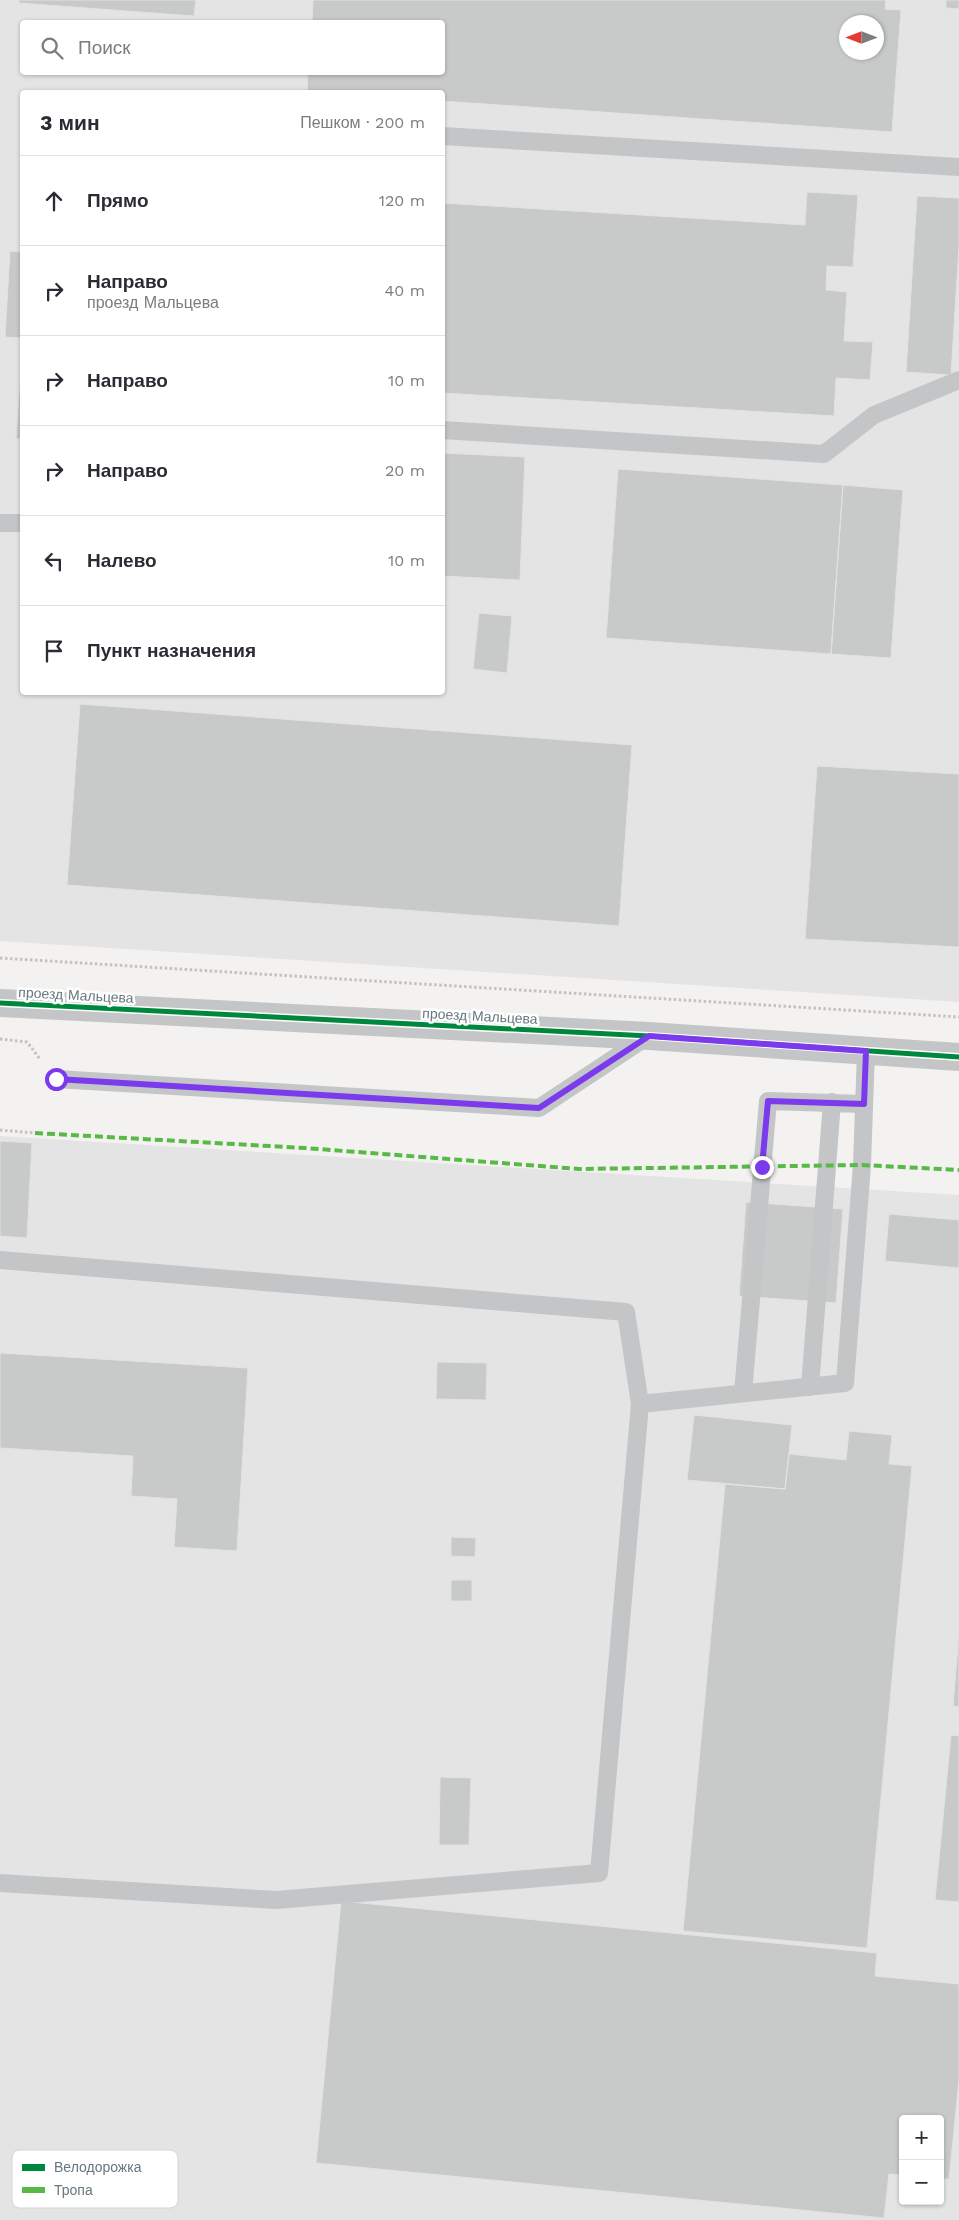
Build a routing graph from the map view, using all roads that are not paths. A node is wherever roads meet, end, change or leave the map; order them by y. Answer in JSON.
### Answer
{"nodes":[{"id":1,"x":445,"y":136,"type":"edge"},
{"id":2,"x":959,"y":167,"type":"edge"},
{"id":3,"x":959,"y":380,"type":"edge"},
{"id":4,"x":445,"y":430,"type":"edge"},
{"id":5,"x":0,"y":523,"type":"edge"},
{"id":6,"x":20,"y":523,"type":"edge"},
{"id":7,"x":0,"y":1003,"type":"edge"},
{"id":8,"x":649,"y":1036,"type":"junction"},
{"id":9,"x":866,"y":1051,"type":"junction"},
{"id":10,"x":959,"y":1057,"type":"edge"},
{"id":11,"x":56,"y":1079,"type":"road end"},
{"id":12,"x":832,"y":1102,"type":"junction"},
{"id":13,"x":864,"y":1104,"type":"junction"},
{"id":14,"x":0,"y":1260,"type":"edge"},
{"id":15,"x":810,"y":1387,"type":"junction"},
{"id":16,"x":743,"y":1393,"type":"junction"},
{"id":17,"x":640,"y":1404,"type":"junction"},
{"id":18,"x":0,"y":1883,"type":"edge"}],
"edges":[{"from":1,"to":2,"type":"lane"},
{"from":3,"to":4,"type":"lane"},
{"from":5,"to":6,"type":"lane"},
{"from":7,"to":8,"type":"street","name":"проезд Мальцева"},
{"from":8,"to":9,"type":"street","name":"проезд Мальцева"},
{"from":8,"to":11,"type":"lane"},
{"from":9,"to":10,"type":"street","name":"проезд Мальцева"},
{"from":9,"to":13,"type":"lane"},
{"from":12,"to":13,"type":"lane"},
{"from":12,"to":15,"type":"lane"},
{"from":12,"to":16,"type":"lane"},
{"from":13,"to":15,"type":"lane"},
{"from":14,"to":17,"type":"lane"},
{"from":15,"to":16,"type":"lane"},
{"from":16,"to":17,"type":"lane"},
{"from":17,"to":18,"type":"lane"}]}
